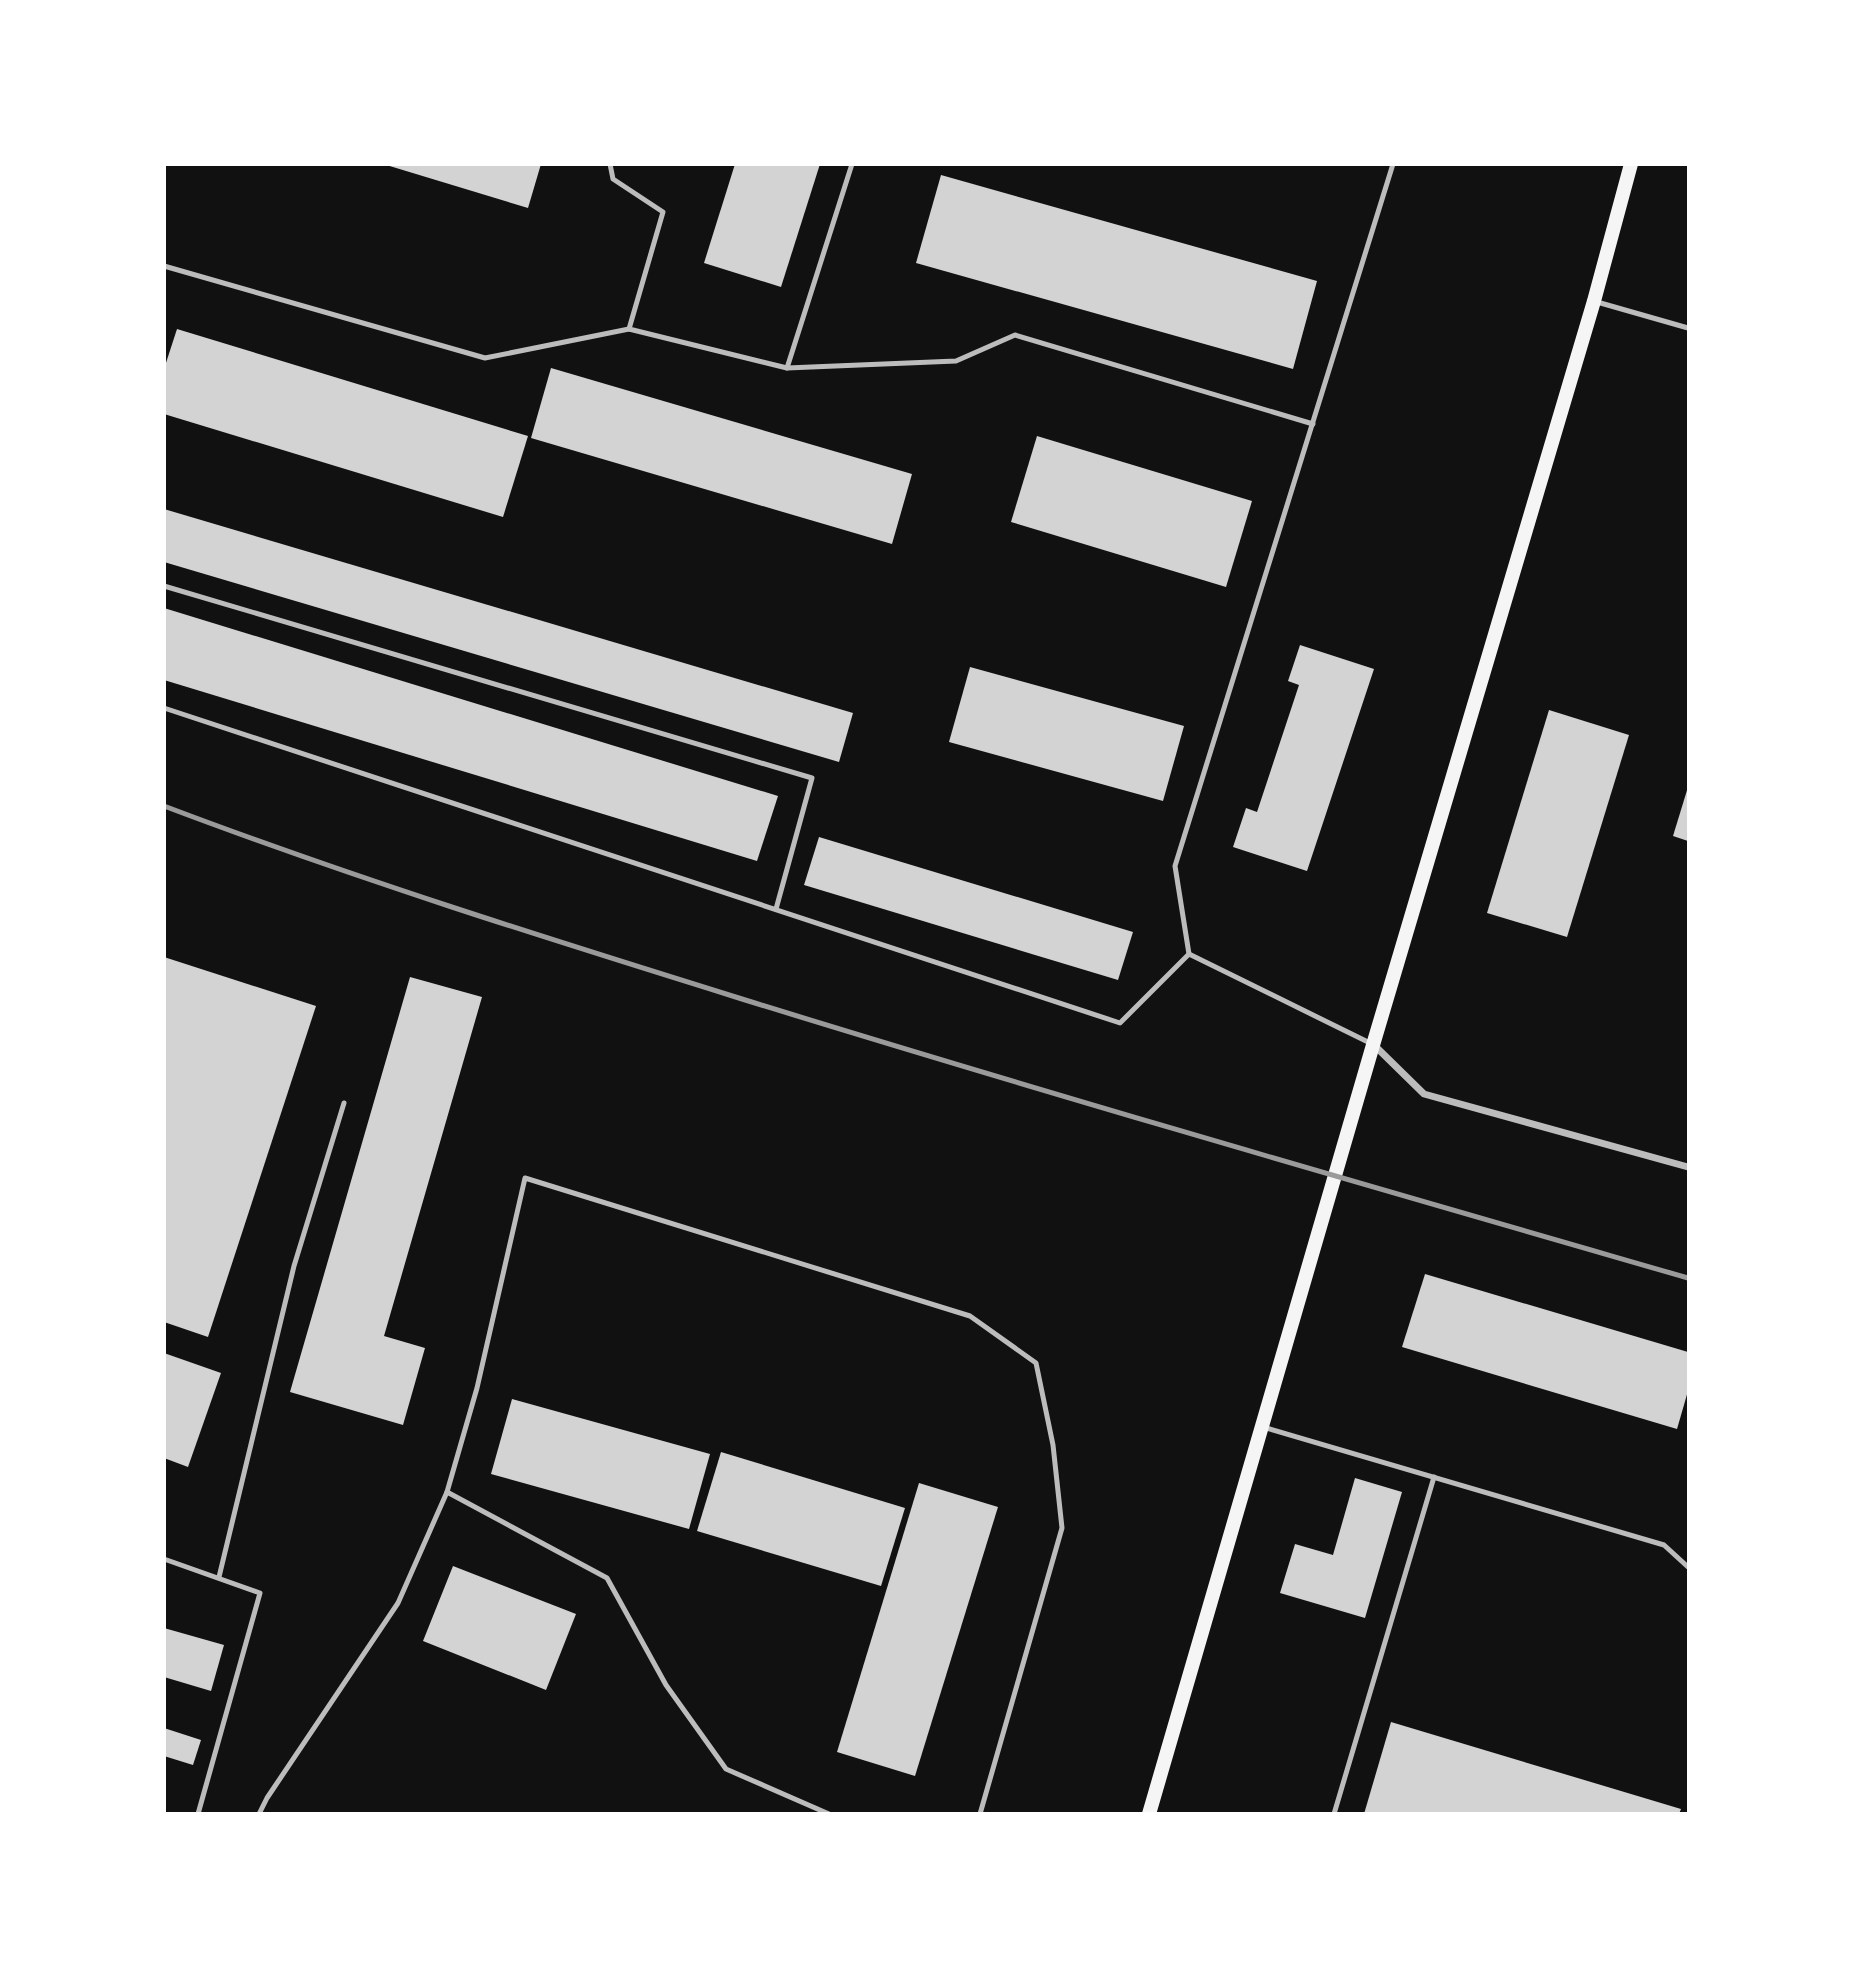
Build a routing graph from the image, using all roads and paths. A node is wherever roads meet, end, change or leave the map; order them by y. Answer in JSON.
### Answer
{"nodes":[{"id":1,"x":610,"y":164,"type":"edge"},
{"id":2,"x":852,"y":164,"type":"edge"},
{"id":3,"x":1393,"y":164,"type":"edge"},
{"id":4,"x":1630,"y":164,"type":"edge"},
{"id":5,"x":164,"y":266,"type":"edge"},
{"id":6,"x":1594,"y":301,"type":"junction"},
{"id":7,"x":1689,"y":328,"type":"edge"},
{"id":8,"x":629,"y":329,"type":"junction"},
{"id":9,"x":787,"y":368,"type":"junction"},
{"id":10,"x":1313,"y":424,"type":"junction"},
{"id":11,"x":164,"y":586,"type":"edge"},
{"id":12,"x":164,"y":708,"type":"edge"},
{"id":13,"x":776,"y":909,"type":"junction"},
{"id":14,"x":1189,"y":954,"type":"junction"},
{"id":15,"x":1373,"y":1045,"type":"junction"},
{"id":16,"x":344,"y":1103,"type":"dead end"},
{"id":17,"x":1689,"y":1167,"type":"edge"},
{"id":18,"x":1263,"y":1427,"type":"junction"},
{"id":19,"x":1434,"y":1477,"type":"junction"},
{"id":20,"x":447,"y":1492,"type":"junction"},
{"id":21,"x":164,"y":1559,"type":"edge"},
{"id":22,"x":1689,"y":1567,"type":"edge"},
{"id":23,"x":219,"y":1577,"type":"junction"},
{"id":24,"x":198,"y":1814,"type":"edge"},
{"id":25,"x":259,"y":1814,"type":"edge"},
{"id":26,"x":829,"y":1814,"type":"edge"},
{"id":27,"x":980,"y":1814,"type":"edge"},
{"id":28,"x":1149,"y":1814,"type":"edge"},
{"id":29,"x":1334,"y":1814,"type":"edge"}],
"edges":[{"from":1,"to":8,"type":"lane"},
{"from":2,"to":9,"type":"lane"},
{"from":3,"to":10,"type":"lane"},
{"from":4,"to":6,"type":"main road"},
{"from":5,"to":8,"type":"lane"},
{"from":6,"to":7,"type":"lane"},
{"from":6,"to":15,"type":"main road"},
{"from":8,"to":9,"type":"lane"},
{"from":9,"to":10,"type":"lane"},
{"from":10,"to":14,"type":"lane"},
{"from":11,"to":13,"type":"lane"},
{"from":12,"to":13,"type":"lane"},
{"from":13,"to":14,"type":"lane"},
{"from":14,"to":15,"type":"lane"},
{"from":15,"to":17,"type":"street"},
{"from":15,"to":18,"type":"main road"},
{"from":16,"to":23,"type":"lane"},
{"from":18,"to":19,"type":"lane"},
{"from":18,"to":28,"type":"main road"},
{"from":19,"to":22,"type":"lane"},
{"from":19,"to":29,"type":"lane"},
{"from":20,"to":25,"type":"lane"},
{"from":20,"to":26,"type":"lane"},
{"from":20,"to":27,"type":"lane"},
{"from":21,"to":23,"type":"lane"},
{"from":23,"to":24,"type":"lane"}]}
